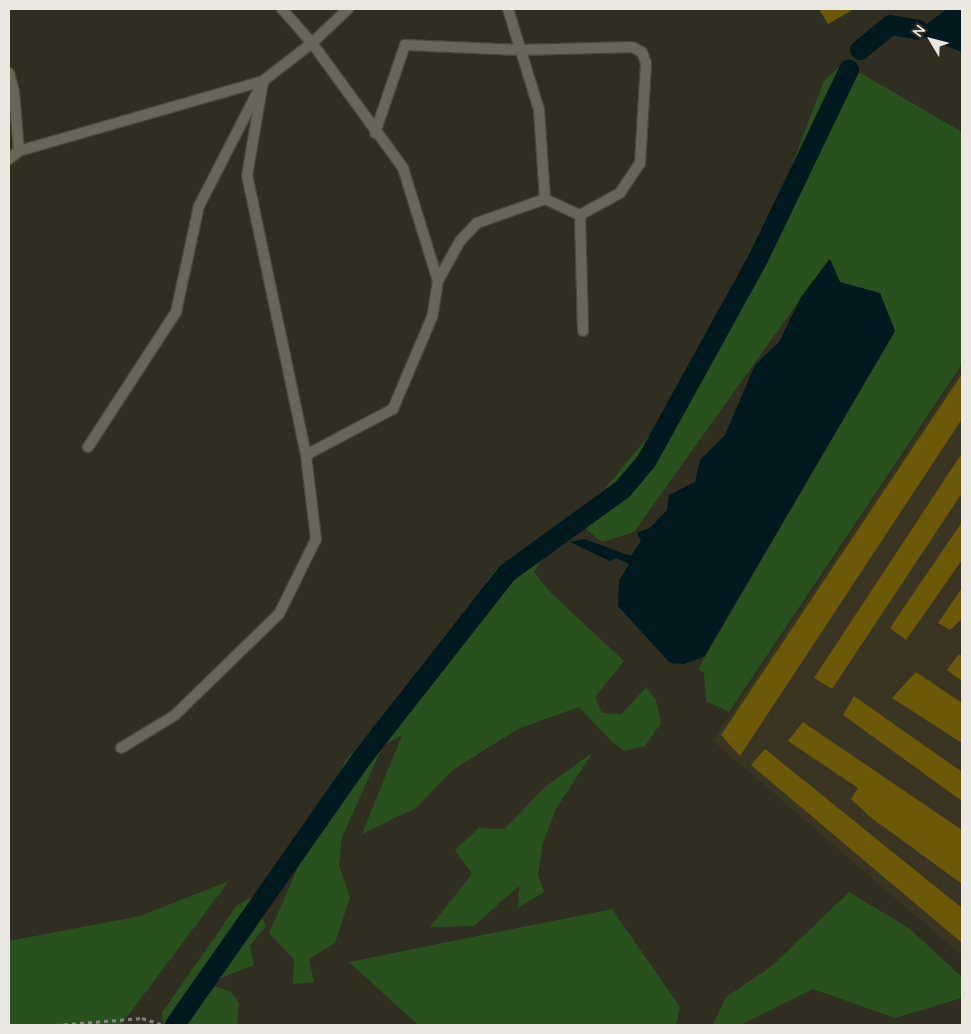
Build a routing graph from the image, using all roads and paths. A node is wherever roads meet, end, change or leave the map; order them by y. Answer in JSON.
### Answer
{"nodes":[{"id":1,"x":282,"y":9,"type":"edge"},
{"id":2,"x":348,"y":9,"type":"edge"},
{"id":3,"x":508,"y":9,"type":"edge"},
{"id":4,"x":312,"y":43,"type":"junction"},
{"id":5,"x":520,"y":50,"type":"junction"},
{"id":6,"x":9,"y":73,"type":"edge"},
{"id":7,"x":263,"y":81,"type":"junction"},
{"id":8,"x":375,"y":133,"type":"junction"},
{"id":9,"x":19,"y":150,"type":"junction"},
{"id":10,"x":9,"y":159,"type":"edge"},
{"id":11,"x":545,"y":199,"type":"junction"},
{"id":12,"x":580,"y":215,"type":"junction"},
{"id":13,"x":438,"y":281,"type":"junction"},
{"id":14,"x":583,"y":331,"type":"dead end"},
{"id":15,"x":88,"y":446,"type":"dead end"},
{"id":16,"x":306,"y":455,"type":"junction"},
{"id":17,"x":121,"y":748,"type":"dead end"},
{"id":18,"x":56,"y":1025,"type":"edge"},
{"id":19,"x":163,"y":1025,"type":"edge"}],
"edges":[{"from":1,"to":4,"type":"lane"},
{"from":2,"to":4,"type":"lane"},
{"from":3,"to":5,"type":"lane"},
{"from":4,"to":7,"type":"lane"},
{"from":4,"to":8,"type":"lane"},
{"from":5,"to":8,"type":"lane"},
{"from":5,"to":11,"type":"lane"},
{"from":5,"to":12,"type":"lane"},
{"from":6,"to":9,"type":"lane"},
{"from":7,"to":9,"type":"lane"},
{"from":7,"to":15,"type":"lane"},
{"from":7,"to":16,"type":"lane"},
{"from":8,"to":13,"type":"lane"},
{"from":9,"to":10,"type":"lane"},
{"from":11,"to":12,"type":"lane"},
{"from":11,"to":13,"type":"lane"},
{"from":12,"to":14,"type":"lane"},
{"from":13,"to":16,"type":"lane"},
{"from":16,"to":17,"type":"lane"},
{"from":18,"to":19,"type":"path"}]}
